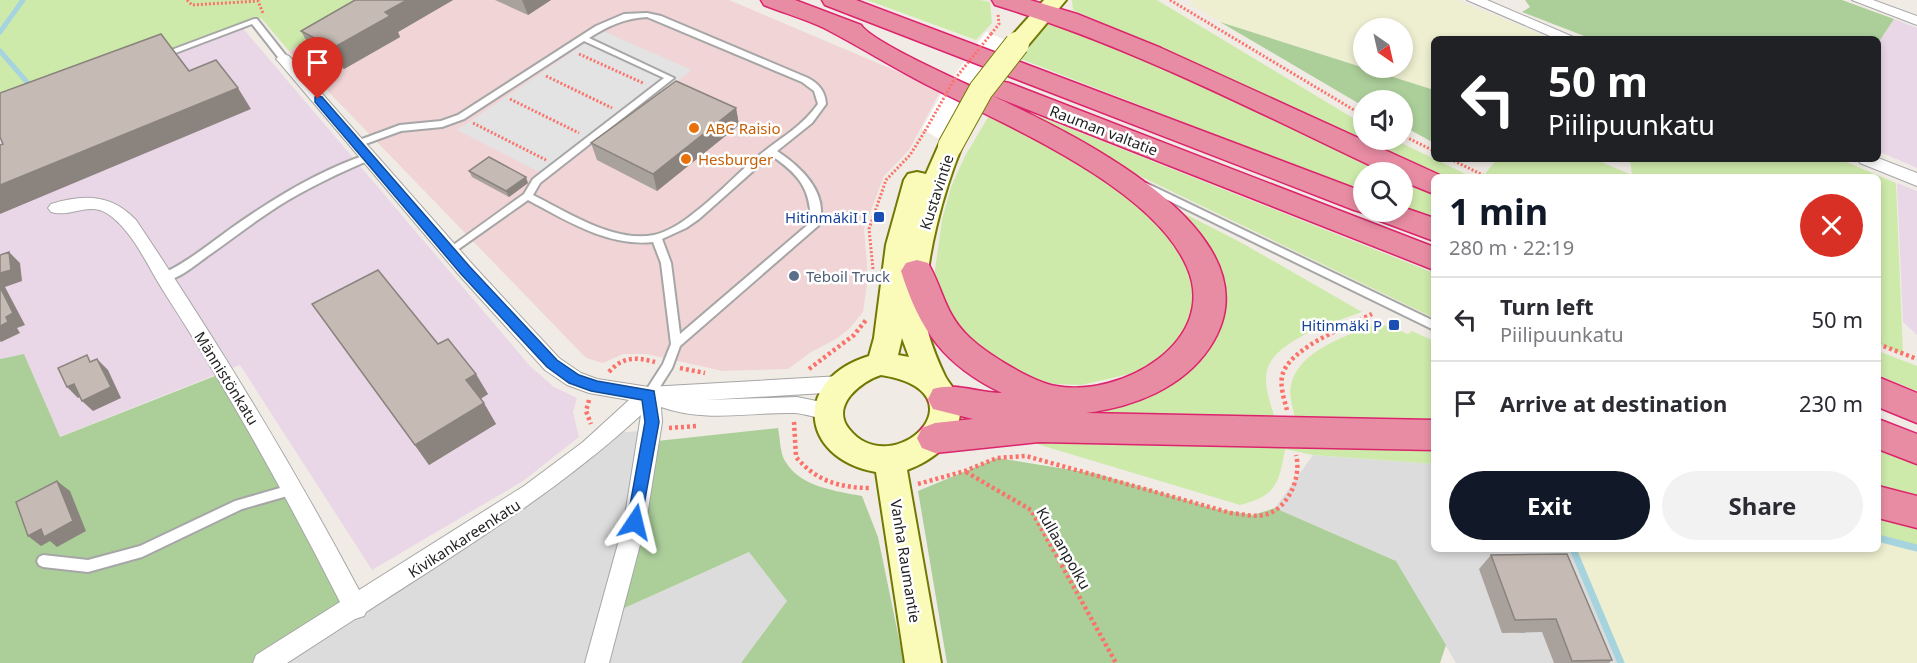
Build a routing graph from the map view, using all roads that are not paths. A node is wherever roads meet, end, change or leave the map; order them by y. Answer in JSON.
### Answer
{"nodes":[{"id":1,"x":773,"y":0,"type":"edge"},
{"id":2,"x":1474,"y":0,"type":"edge"},
{"id":3,"x":1859,"y":0,"type":"edge"},
{"id":4,"x":1027,"y":4,"type":"edge"},
{"id":5,"x":832,"y":11,"type":"edge"},
{"id":6,"x":1917,"y":21,"type":"edge"},
{"id":7,"x":1563,"y":36,"type":"edge"},
{"id":8,"x":583,"y":38,"type":"junction"},
{"id":9,"x":157,"y":57,"type":"edge"},
{"id":10,"x":284,"y":59,"type":"joint"},
{"id":11,"x":936,"y":137,"type":"junction"},
{"id":12,"x":770,"y":150,"type":"junction"},
{"id":13,"x":363,"y":151,"type":"junction"},
{"id":14,"x":1873,"y":162,"type":"edge"},
{"id":15,"x":1105,"y":166,"type":"junction"},
{"id":16,"x":1917,"y":180,"type":"edge"},
{"id":17,"x":1431,"y":183,"type":"edge"},
{"id":18,"x":528,"y":196,"type":"junction"},
{"id":19,"x":1353,"y":199,"type":"edge"},
{"id":20,"x":57,"y":208,"type":"dead end"},
{"id":21,"x":1413,"y":222,"type":"edge"},
{"id":22,"x":1431,"y":229,"type":"edge"},
{"id":23,"x":657,"y":238,"type":"junction"},
{"id":24,"x":450,"y":251,"type":"junction"},
{"id":25,"x":1431,"y":258,"type":"edge"},
{"id":26,"x":917,"y":271,"type":"junction"},
{"id":27,"x":164,"y":278,"type":"junction"},
{"id":28,"x":1431,"y":325,"type":"edge"},
{"id":29,"x":676,"y":344,"type":"junction"},
{"id":30,"x":881,"y":364,"type":"junction"},
{"id":31,"x":938,"y":388,"type":"junction"},
{"id":32,"x":1881,"y":392,"type":"edge"},
{"id":33,"x":649,"y":395,"type":"junction"},
{"id":34,"x":835,"y":397,"type":"junction"},
{"id":35,"x":1053,"y":400,"type":"junction"},
{"id":36,"x":1881,"y":402,"type":"edge"},
{"id":37,"x":1917,"y":409,"type":"edge"},
{"id":38,"x":1917,"y":416,"type":"edge"},
{"id":39,"x":1431,"y":435,"type":"edge"},
{"id":40,"x":1881,"y":435,"type":"edge"},
{"id":41,"x":935,"y":438,"type":"junction"},
{"id":42,"x":1917,"y":449,"type":"edge"},
{"id":43,"x":893,"y":474,"type":"junction"},
{"id":44,"x":294,"y":489,"type":"junction"},
{"id":45,"x":1881,"y":503,"type":"edge"},
{"id":46,"x":1917,"y":512,"type":"edge"},
{"id":47,"x":43,"y":561,"type":"dead end"},
{"id":48,"x":356,"y":608,"type":"junction"},
{"id":49,"x":265,"y":663,"type":"edge"},
{"id":50,"x":597,"y":663,"type":"edge"},
{"id":51,"x":923,"y":663,"type":"edge"}],
"edges":[{"from":1,"to":5,"type":"highway","name":"Rauman valtatie"},
{"from":2,"to":7,"type":"street"},
{"from":3,"to":6,"type":"street"},
{"from":4,"to":11,"type":"main road","name":"Kustavintie","bridge":true},
{"from":4,"to":17,"type":"highway"},
{"from":5,"to":15,"type":"highway"},
{"from":5,"to":19,"type":"highway","name":"Rauman valtatie"},
{"from":5,"to":25,"type":"highway","name":"Rauman valtatie"},
{"from":8,"to":12,"type":"lane"},
{"from":8,"to":13,"type":"lane"},
{"from":8,"to":18,"type":"lane"},
{"from":9,"to":10,"type":"lane"},
{"from":10,"to":13,"type":"street"},
{"from":11,"to":26,"type":"main road","name":"Kustavintie"},
{"from":11,"to":30,"type":"main road","name":"Kustavintie"},
{"from":12,"to":23,"type":"lane"},
{"from":12,"to":29,"type":"lane"},
{"from":13,"to":24,"type":"street"},
{"from":13,"to":27,"type":"lane"},
{"from":14,"to":16,"type":"street"},
{"from":15,"to":28,"type":"lane"},
{"from":15,"to":35,"type":"highway"},
{"from":18,"to":23,"type":"lane"},
{"from":18,"to":24,"type":"lane"},
{"from":20,"to":27,"type":"street","name":"Männistönkatu"},
{"from":21,"to":22,"type":"highway"},
{"from":23,"to":29,"type":"lane"},
{"from":24,"to":33,"type":"street"},
{"from":26,"to":31,"type":"main road","name":"Kustavintie"},
{"from":26,"to":35,"type":"highway"},
{"from":27,"to":44,"type":"street","name":"Männistönkatu"},
{"from":29,"to":33,"type":"lane"},
{"from":30,"to":31,"type":"main road"},
{"from":30,"to":34,"type":"main road"},
{"from":31,"to":35,"type":"highway"},
{"from":31,"to":41,"type":"main road"},
{"from":32,"to":37,"type":"highway"},
{"from":33,"to":34,"type":"street"},
{"from":33,"to":34,"type":"street"},
{"from":33,"to":48,"type":"street","name":"Kivikankareenkatu"},
{"from":33,"to":50,"type":"street"},
{"from":34,"to":43,"type":"main road"},
{"from":36,"to":38,"type":"highway"},
{"from":39,"to":41,"type":"highway"},
{"from":40,"to":42,"type":"highway"},
{"from":41,"to":43,"type":"main road"},
{"from":43,"to":51,"type":"main road","name":"Vanha Raumantie"},
{"from":44,"to":47,"type":"lane"},
{"from":44,"to":48,"type":"street","name":"Männistönkatu"},
{"from":45,"to":46,"type":"highway"},
{"from":48,"to":49,"type":"street","name":"Kivikankareenkatu"}]}
